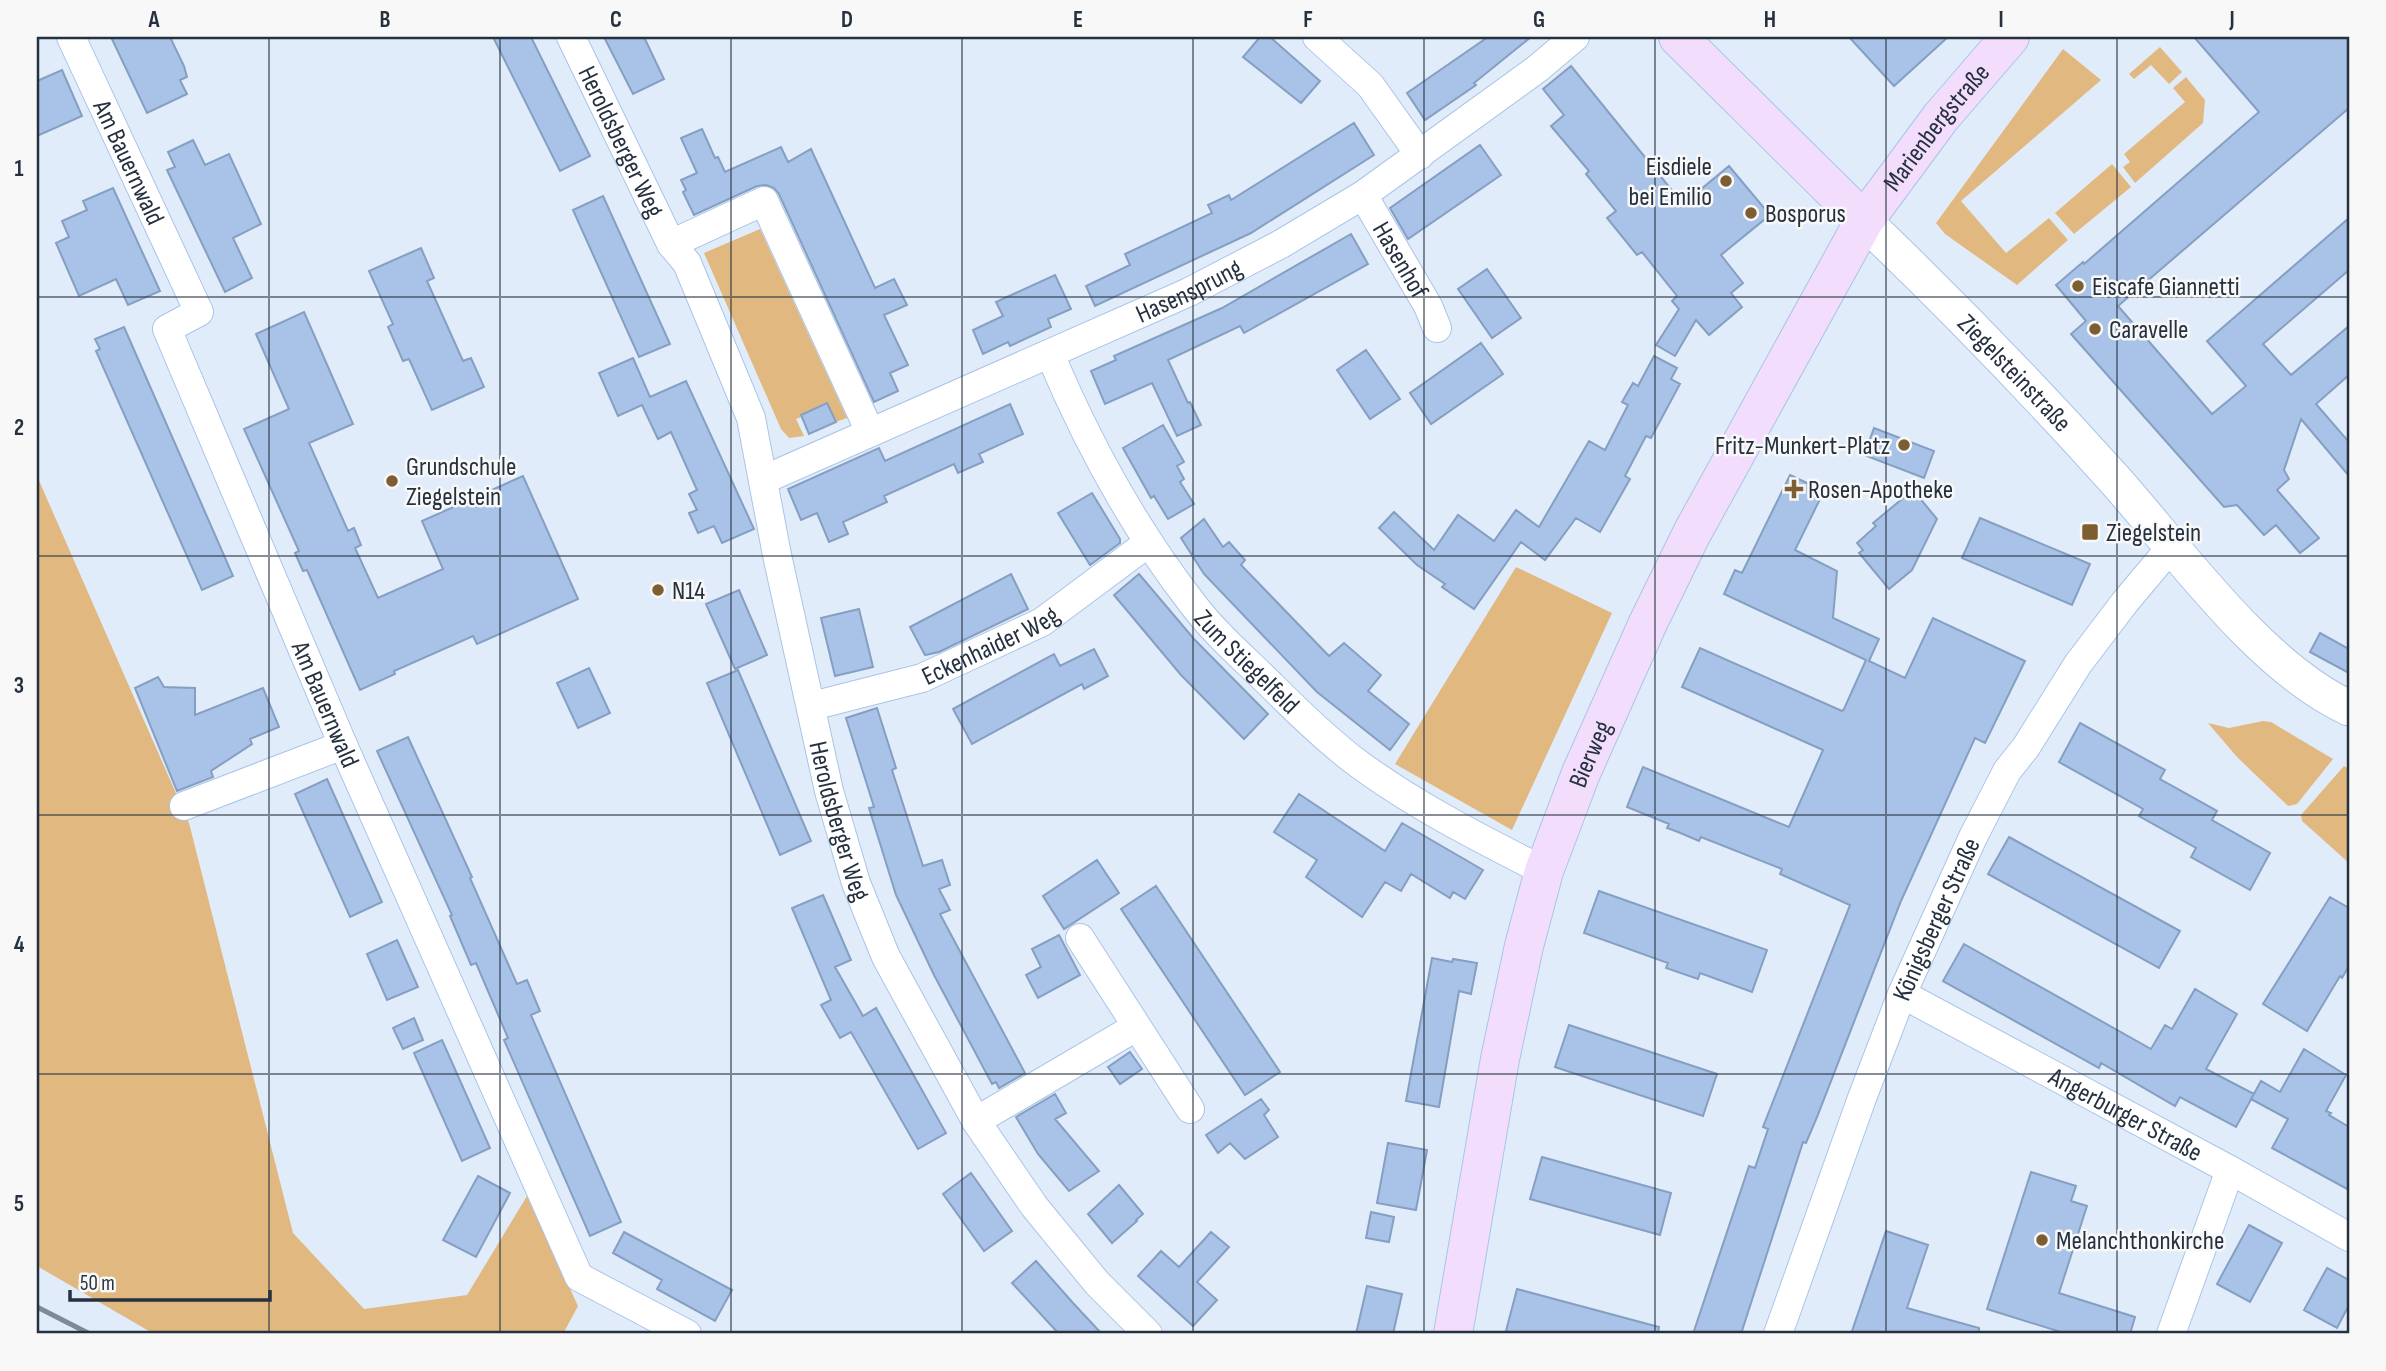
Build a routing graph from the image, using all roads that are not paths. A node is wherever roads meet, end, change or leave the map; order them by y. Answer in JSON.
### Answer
{"nodes":[{"id":1,"x":71,"y":37,"type":"edge"},
{"id":2,"x":570,"y":37,"type":"edge"},
{"id":3,"x":1317,"y":37,"type":"edge"},
{"id":4,"x":1575,"y":37,"type":"edge"},
{"id":5,"x":1678,"y":37,"type":"edge"},
{"id":6,"x":2010,"y":37,"type":"edge"},
{"id":7,"x":1420,"y":155,"type":"junction"},
{"id":8,"x":1363,"y":195,"type":"junction"},
{"id":9,"x":1864,"y":221,"type":"junction"},
{"id":10,"x":671,"y":244,"type":"junction"},
{"id":11,"x":1437,"y":328,"type":"dead end"},
{"id":12,"x":1050,"y":354,"type":"junction"},
{"id":13,"x":870,"y":432,"type":"junction"},
{"id":14,"x":763,"y":480,"type":"junction"},
{"id":15,"x":1148,"y":543,"type":"junction"},
{"id":16,"x":2172,"y":546,"type":"junction"},
{"id":17,"x":812,"y":706,"type":"junction"},
{"id":18,"x":2349,"y":708,"type":"edge"},
{"id":19,"x":343,"y":745,"type":"junction"},
{"id":20,"x":184,"y":806,"type":"dead end"},
{"id":21,"x":1544,"y":872,"type":"junction"},
{"id":22,"x":1080,"y":938,"type":"dead end"},
{"id":23,"x":1902,"y":994,"type":"junction"},
{"id":24,"x":1136,"y":1027,"type":"junction"},
{"id":25,"x":1190,"y":1109,"type":"dead end"},
{"id":26,"x":976,"y":1121,"type":"junction"},
{"id":27,"x":2230,"y":1170,"type":"junction"},
{"id":28,"x":2349,"y":1237,"type":"edge"},
{"id":29,"x":687,"y":1334,"type":"edge"},
{"id":30,"x":1148,"y":1334,"type":"edge"},
{"id":31,"x":1453,"y":1334,"type":"edge"},
{"id":32,"x":1778,"y":1334,"type":"edge"},
{"id":33,"x":2171,"y":1334,"type":"edge"}],
"edges":[{"from":1,"to":19,"type":"street","name":"Am Bauernwald"},
{"from":2,"to":10,"type":"street","name":"Heroldsberger Weg"},
{"from":3,"to":7,"type":"street"},
{"from":4,"to":7,"type":"street","name":"Hasensprung"},
{"from":5,"to":9,"type":"main road","name":"Ziegelsteinstraße"},
{"from":6,"to":9,"type":"main road","name":"Marienbergstraße"},
{"from":7,"to":8,"type":"street","name":"Hasensprung"},
{"from":8,"to":11,"type":"street","name":"Hasenhof"},
{"from":8,"to":12,"type":"street","name":"Hasensprung"},
{"from":9,"to":16,"type":"street","name":"Ziegelsteinstraße"},
{"from":9,"to":21,"type":"main road","name":"Bierweg"},
{"from":10,"to":13,"type":"street","name":"Heroldsberger Weg"},
{"from":10,"to":14,"type":"street","name":"Heroldsberger Weg"},
{"from":12,"to":13,"type":"street","name":"Hasensprung"},
{"from":12,"to":15,"type":"street","name":"Zum Stiegelfeld"},
{"from":13,"to":14,"type":"street","name":"Hasensprung"},
{"from":14,"to":17,"type":"street","name":"Heroldsberger Weg"},
{"from":15,"to":17,"type":"street","name":"Eckenhaider Weg"},
{"from":15,"to":21,"type":"street","name":"Zum Stiegelfeld"},
{"from":16,"to":18,"type":"street","name":"Ziegelsteinstraße"},
{"from":16,"to":23,"type":"street","name":"Königsberger Straße"},
{"from":17,"to":26,"type":"street","name":"Heroldsberger Weg"},
{"from":19,"to":20,"type":"street"},
{"from":19,"to":29,"type":"street","name":"Am Bauernwald"},
{"from":21,"to":31,"type":"main road","name":"Bierweg"},
{"from":22,"to":24,"type":"street"},
{"from":23,"to":27,"type":"street","name":"Angerburger Straße"},
{"from":23,"to":32,"type":"street","name":"Königsberger Straße"},
{"from":24,"to":25,"type":"street"},
{"from":24,"to":26,"type":"street"},
{"from":26,"to":30,"type":"street","name":"Heroldsberger Weg"},
{"from":27,"to":28,"type":"street","name":"Angerburger Straße"},
{"from":27,"to":33,"type":"street"}]}
